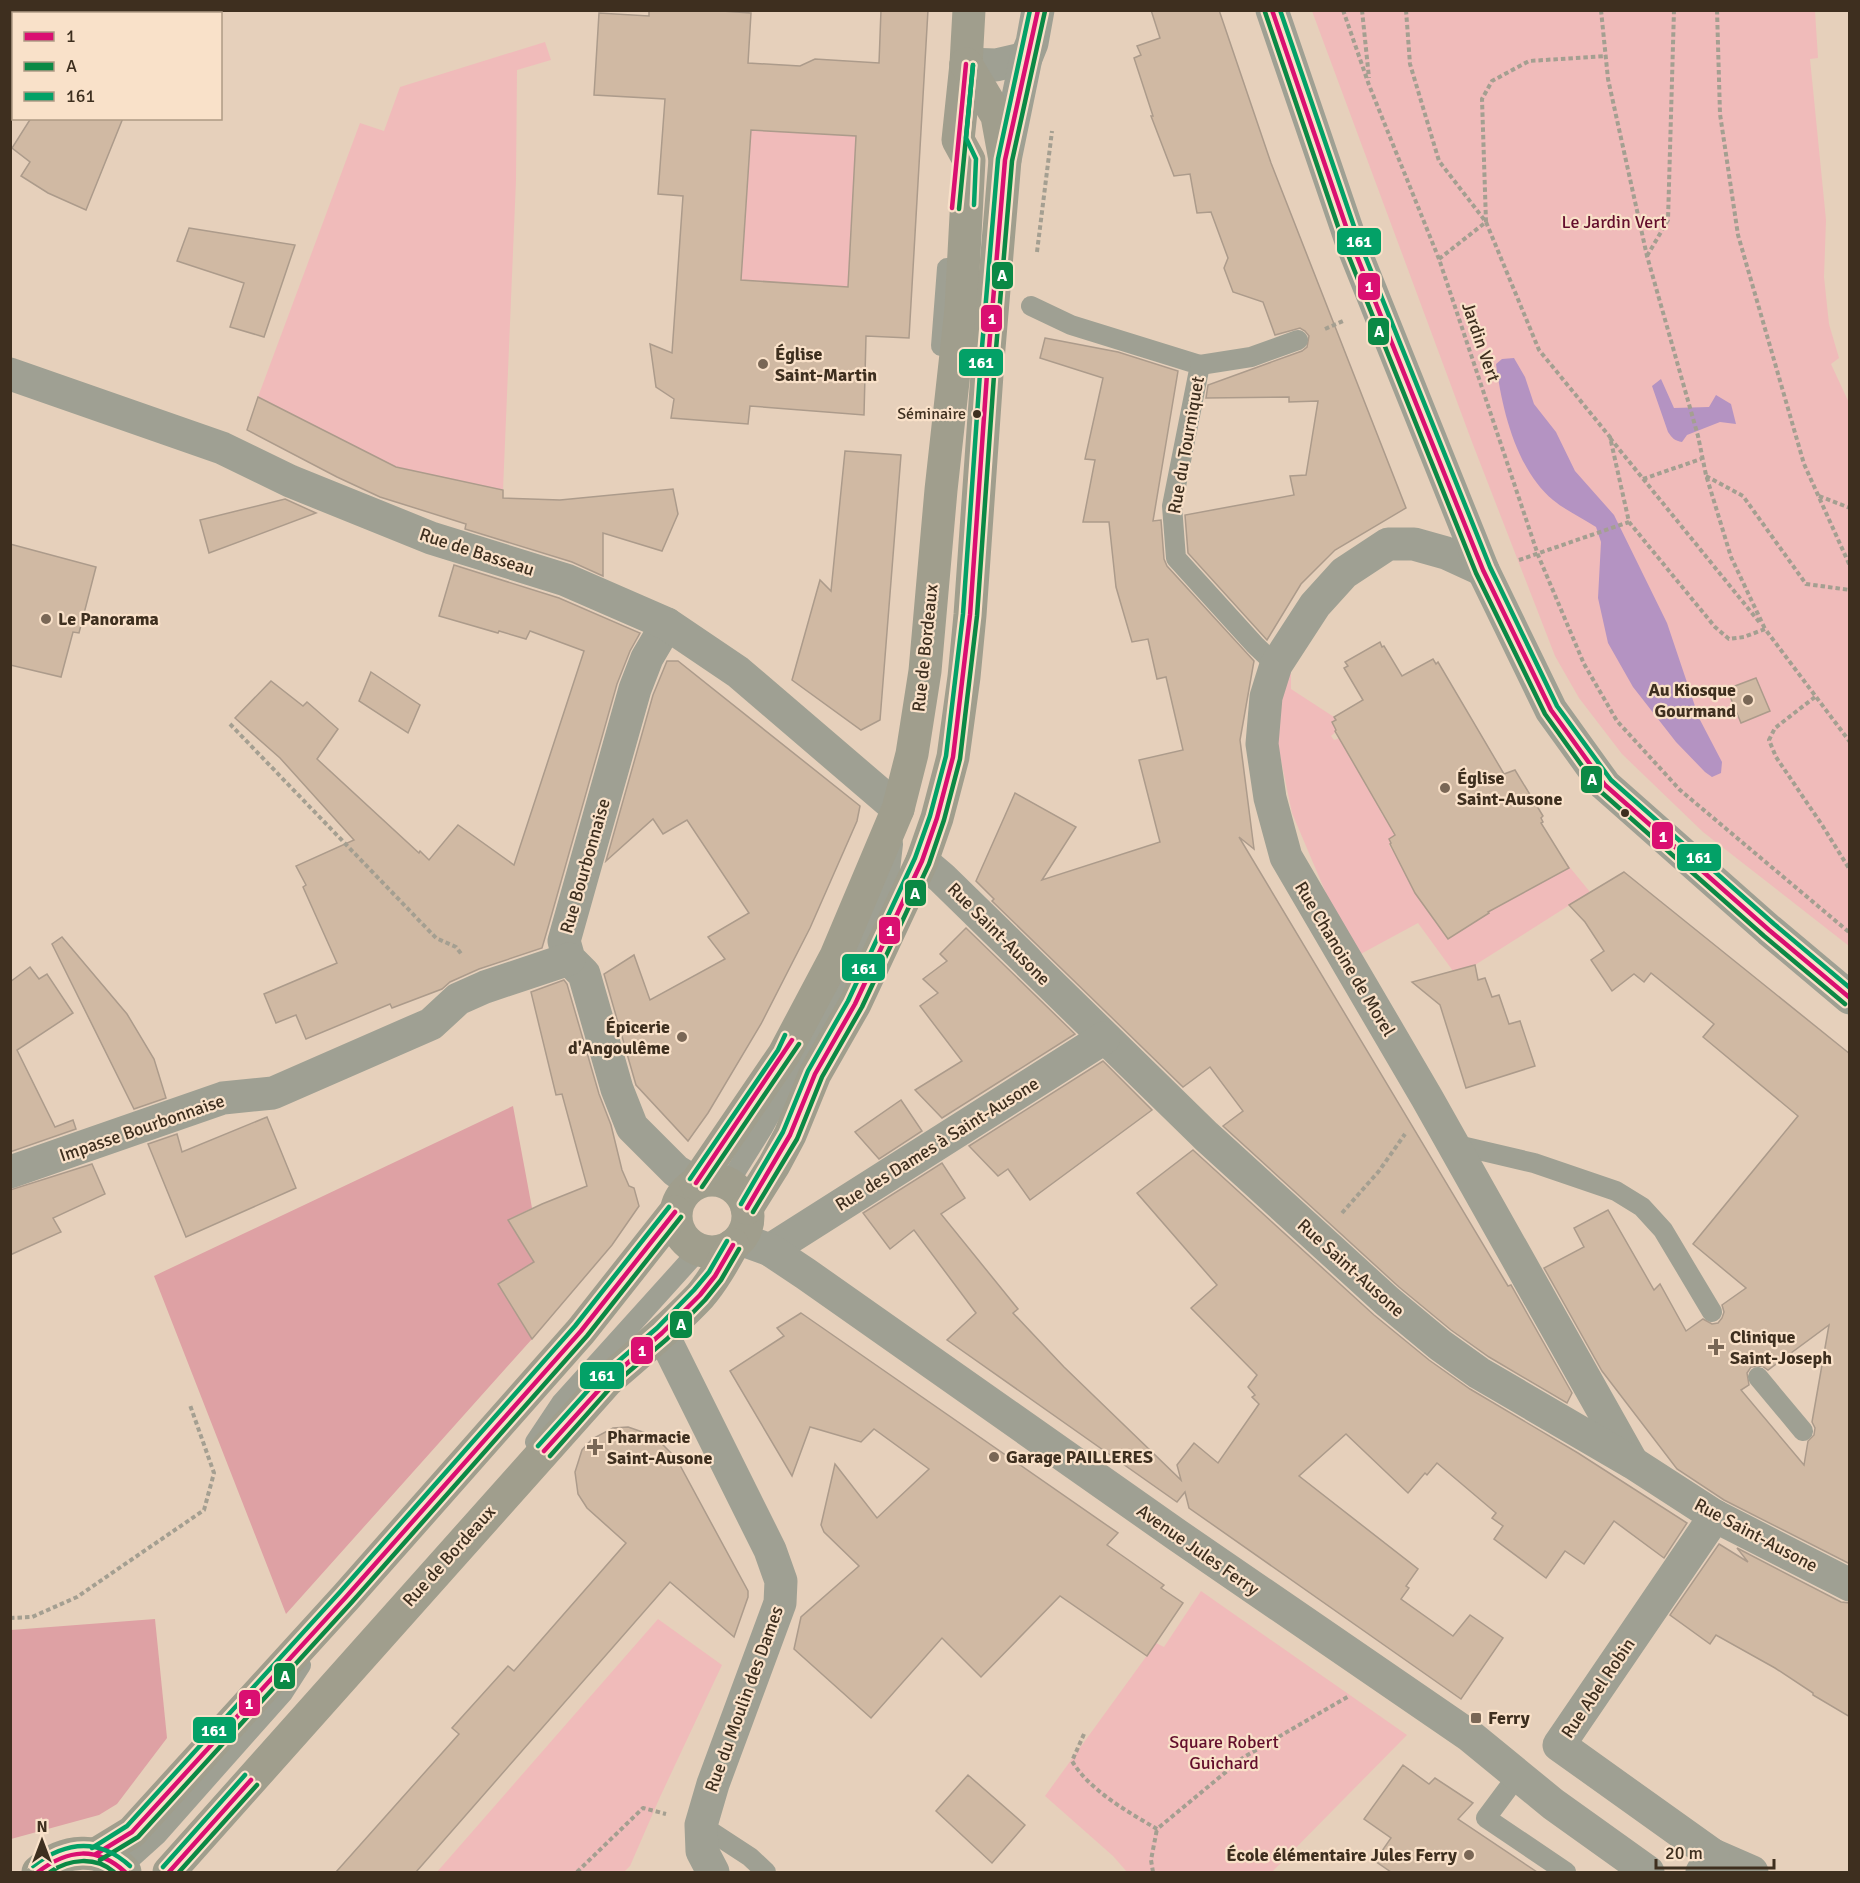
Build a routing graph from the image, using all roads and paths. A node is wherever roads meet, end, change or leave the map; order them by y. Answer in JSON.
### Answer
{"nodes":[{"id":1,"x":969,"y":10,"type":"edge"},
{"id":2,"x":1038,"y":10,"type":"edge"},
{"id":3,"x":1272,"y":10,"type":"edge"},
{"id":4,"x":1342,"y":10,"type":"edge"},
{"id":5,"x":1362,"y":10,"type":"edge"},
{"id":6,"x":1406,"y":10,"type":"edge"},
{"id":7,"x":1601,"y":10,"type":"edge"},
{"id":8,"x":1674,"y":10,"type":"edge"},
{"id":9,"x":1717,"y":10,"type":"edge"},
{"id":10,"x":1606,"y":56,"type":"junction"},
{"id":11,"x":1026,"y":58,"type":"junction"},
{"id":12,"x":966,"y":64,"type":"junction"},
{"id":13,"x":1370,"y":85,"type":"junction"},
{"id":14,"x":1005,"y":160,"type":"junction"},
{"id":15,"x":1486,"y":222,"type":"junction"},
{"id":16,"x":1647,"y":256,"type":"junction"},
{"id":17,"x":1438,"y":259,"type":"junction"},
{"id":18,"x":1031,"y":306,"type":"dead end"},
{"id":19,"x":1377,"y":308,"type":"junction"},
{"id":20,"x":1298,"y":340,"type":"joint"},
{"id":21,"x":1200,"y":365,"type":"junction"},
{"id":22,"x":10,"y":374,"type":"edge"},
{"id":23,"x":1610,"y":437,"type":"junction"},
{"id":24,"x":1701,"y":459,"type":"junction"},
{"id":25,"x":1706,"y":475,"type":"junction"},
{"id":26,"x":1643,"y":479,"type":"junction"},
{"id":27,"x":1818,"y":496,"type":"junction"},
{"id":28,"x":1850,"y":508,"type":"edge"},
{"id":29,"x":1629,"y":522,"type":"junction"},
{"id":30,"x":1538,"y":555,"type":"junction"},
{"id":31,"x":1850,"y":566,"type":"edge"},
{"id":32,"x":1483,"y":570,"type":"junction"},
{"id":33,"x":1850,"y":590,"type":"edge"},
{"id":34,"x":667,"y":624,"type":"junction"},
{"id":35,"x":1765,"y":629,"type":"junction"},
{"id":36,"x":1276,"y":665,"type":"junction"},
{"id":37,"x":1815,"y":697,"type":"junction"},
{"id":38,"x":230,"y":724,"type":"dead end"},
{"id":39,"x":1850,"y":742,"type":"edge"},
{"id":40,"x":898,"y":809,"type":"junction"},
{"id":41,"x":922,"y":861,"type":"junction"},
{"id":42,"x":1850,"y":870,"type":"edge"},
{"id":43,"x":1850,"y":933,"type":"edge"},
{"id":44,"x":568,"y":959,"type":"junction"},
{"id":45,"x":485,"y":987,"type":"junction"},
{"id":46,"x":1850,"y":998,"type":"edge"},
{"id":47,"x":1104,"y":1038,"type":"junction"},
{"id":48,"x":1427,"y":1098,"type":"junction"},
{"id":49,"x":1453,"y":1144,"type":"junction"},
{"id":50,"x":10,"y":1172,"type":"edge"},
{"id":51,"x":675,"y":1212,"type":"junction"},
{"id":52,"x":729,"y":1212,"type":"junction"},
{"id":53,"x":1319,"y":1240,"type":"junction"},
{"id":54,"x":699,"y":1250,"type":"junction"},
{"id":55,"x":770,"y":1251,"type":"junction"},
{"id":56,"x":1712,"y":1312,"type":"dead end"},
{"id":57,"x":662,"y":1333,"type":"junction"},
{"id":58,"x":1758,"y":1377,"type":"dead end"},
{"id":59,"x":190,"y":1405,"type":"dead end"},
{"id":60,"x":1803,"y":1431,"type":"dead end"},
{"id":61,"x":1633,"y":1463,"type":"junction"},
{"id":62,"x":487,"y":1514,"type":"junction"},
{"id":63,"x":1715,"y":1515,"type":"junction"},
{"id":64,"x":1850,"y":1585,"type":"edge"},
{"id":65,"x":10,"y":1618,"type":"edge"},
{"id":66,"x":1350,"y":1695,"type":"dead end"},
{"id":67,"x":1084,"y":1734,"type":"dead end"},
{"id":68,"x":1518,"y":1775,"type":"junction"},
{"id":69,"x":701,"y":1825,"type":"junction"},
{"id":70,"x":1157,"y":1829,"type":"junction"},
{"id":71,"x":1708,"y":1864,"type":"edge"},
{"id":72,"x":114,"y":1867,"type":"edge"},
{"id":73,"x":38,"y":1872,"type":"edge"},
{"id":74,"x":169,"y":1872,"type":"edge"},
{"id":75,"x":577,"y":1872,"type":"edge"},
{"id":76,"x":713,"y":1872,"type":"edge"},
{"id":77,"x":766,"y":1872,"type":"edge"},
{"id":78,"x":1153,"y":1872,"type":"edge"},
{"id":79,"x":1566,"y":1872,"type":"edge"},
{"id":80,"x":1648,"y":1872,"type":"edge"},
{"id":81,"x":1752,"y":1872,"type":"edge"}],
"edges":[{"from":1,"to":12,"type":"main road","name":"Rue de Bordeaux"},
{"from":2,"to":11,"type":"street"},
{"from":3,"to":19,"type":"street"},
{"from":4,"to":13,"type":"path","name":"Jardin Vert"},
{"from":5,"to":13,"type":"path"},
{"from":6,"to":15,"type":"path"},
{"from":7,"to":10,"type":"path"},
{"from":8,"to":16,"type":"path"},
{"from":9,"to":27,"type":"path"},
{"from":10,"to":15,"type":"path"},
{"from":10,"to":16,"type":"path"},
{"from":11,"to":12,"type":"street"},
{"from":11,"to":14,"type":"street"},
{"from":12,"to":14,"type":"main road","name":"Rue de Bordeaux"},
{"from":12,"to":40,"type":"main road","name":"Rue de Bordeaux"},
{"from":13,"to":17,"type":"path","name":"Jardin Vert"},
{"from":14,"to":41,"type":"main road","name":"Rue de Bordeaux"},
{"from":15,"to":17,"type":"path"},
{"from":15,"to":23,"type":"path"},
{"from":16,"to":24,"type":"path"},
{"from":17,"to":30,"type":"path","name":"Jardin Vert"},
{"from":18,"to":21,"type":"lane","name":"Rue du Tourniquet"},
{"from":19,"to":20,"type":"path"},
{"from":19,"to":32,"type":"street"},
{"from":20,"to":21,"type":"lane","name":"Rue du Tourniquet"},
{"from":21,"to":36,"type":"lane","name":"Rue du Tourniquet"},
{"from":22,"to":34,"type":"street","name":"Rue de Basseau"},
{"from":23,"to":26,"type":"path"},
{"from":23,"to":29,"type":"path"},
{"from":24,"to":25,"type":"path"},
{"from":24,"to":26,"type":"path"},
{"from":25,"to":33,"type":"path"},
{"from":25,"to":35,"type":"path"},
{"from":26,"to":35,"type":"path"},
{"from":27,"to":28,"type":"path"},
{"from":27,"to":31,"type":"path"},
{"from":29,"to":30,"type":"path"},
{"from":29,"to":35,"type":"path"},
{"from":30,"to":43,"type":"path","name":"Jardin Vert"},
{"from":32,"to":36,"type":"street","name":"Rue Chanoine de Morel"},
{"from":32,"to":46,"type":"street"},
{"from":34,"to":40,"type":"street","name":"Rue de Basseau"},
{"from":34,"to":44,"type":"street","name":"Rue Bourbonnaise"},
{"from":35,"to":37,"type":"path"},
{"from":36,"to":48,"type":"street","name":"Rue Chanoine de Morel"},
{"from":37,"to":39,"type":"path"},
{"from":37,"to":42,"type":"path"},
{"from":38,"to":45,"type":"path"},
{"from":40,"to":52,"type":"main road","name":"Rue de Bordeaux"},
{"from":41,"to":47,"type":"street","name":"Rue Saint-Ausone"},
{"from":41,"to":52,"type":"main road","name":"Rue de Bordeaux"},
{"from":44,"to":45,"type":"street","name":"Impasse Bourbonnaise"},
{"from":44,"to":52,"type":"street","name":"Rue Bourbonnaise"},
{"from":45,"to":50,"type":"street","name":"Impasse Bourbonnaise"},
{"from":47,"to":53,"type":"street","name":"Rue Saint-Ausone"},
{"from":47,"to":55,"type":"street","name":"Rue des Dames à Saint-Ausone"},
{"from":48,"to":49,"type":"street","name":"Rue Chanoine de Morel"},
{"from":48,"to":53,"type":"path"},
{"from":49,"to":56,"type":"lane"},
{"from":49,"to":61,"type":"street","name":"Rue Chanoine de Morel"},
{"from":51,"to":52,"type":"main road"},
{"from":51,"to":54,"type":"main road"},
{"from":51,"to":72,"type":"main road"},
{"from":52,"to":54,"type":"main road"},
{"from":52,"to":55,"type":"street","name":"Avenue Jules Ferry"},
{"from":52,"to":57,"type":"main road","name":"Rue de Bordeaux"},
{"from":53,"to":61,"type":"street","name":"Rue Saint-Ausone"},
{"from":54,"to":62,"type":"lane"},
{"from":55,"to":68,"type":"street","name":"Avenue Jules Ferry"},
{"from":57,"to":62,"type":"main road","name":"Rue de Bordeaux"},
{"from":57,"to":69,"type":"street","name":"Rue du Moulin des Dames"},
{"from":58,"to":60,"type":"lane"},
{"from":59,"to":65,"type":"path"},
{"from":61,"to":63,"type":"street","name":"Rue Saint-Ausone"},
{"from":62,"to":74,"type":"main road","name":"Rue de Bordeaux"},
{"from":63,"to":64,"type":"street","name":"Rue Saint-Ausone"},
{"from":63,"to":71,"type":"street","name":"Rue Abel Robin"},
{"from":66,"to":70,"type":"path"},
{"from":67,"to":70,"type":"path"},
{"from":68,"to":79,"type":"lane"},
{"from":68,"to":80,"type":"street","name":"Avenue Jules Ferry"},
{"from":69,"to":75,"type":"path"},
{"from":69,"to":76,"type":"street","name":"Rue du Moulin des Dames"},
{"from":69,"to":77,"type":"lane"},
{"from":70,"to":78,"type":"path"},
{"from":71,"to":81,"type":"street"},
{"from":72,"to":73,"type":"main road"}]}
